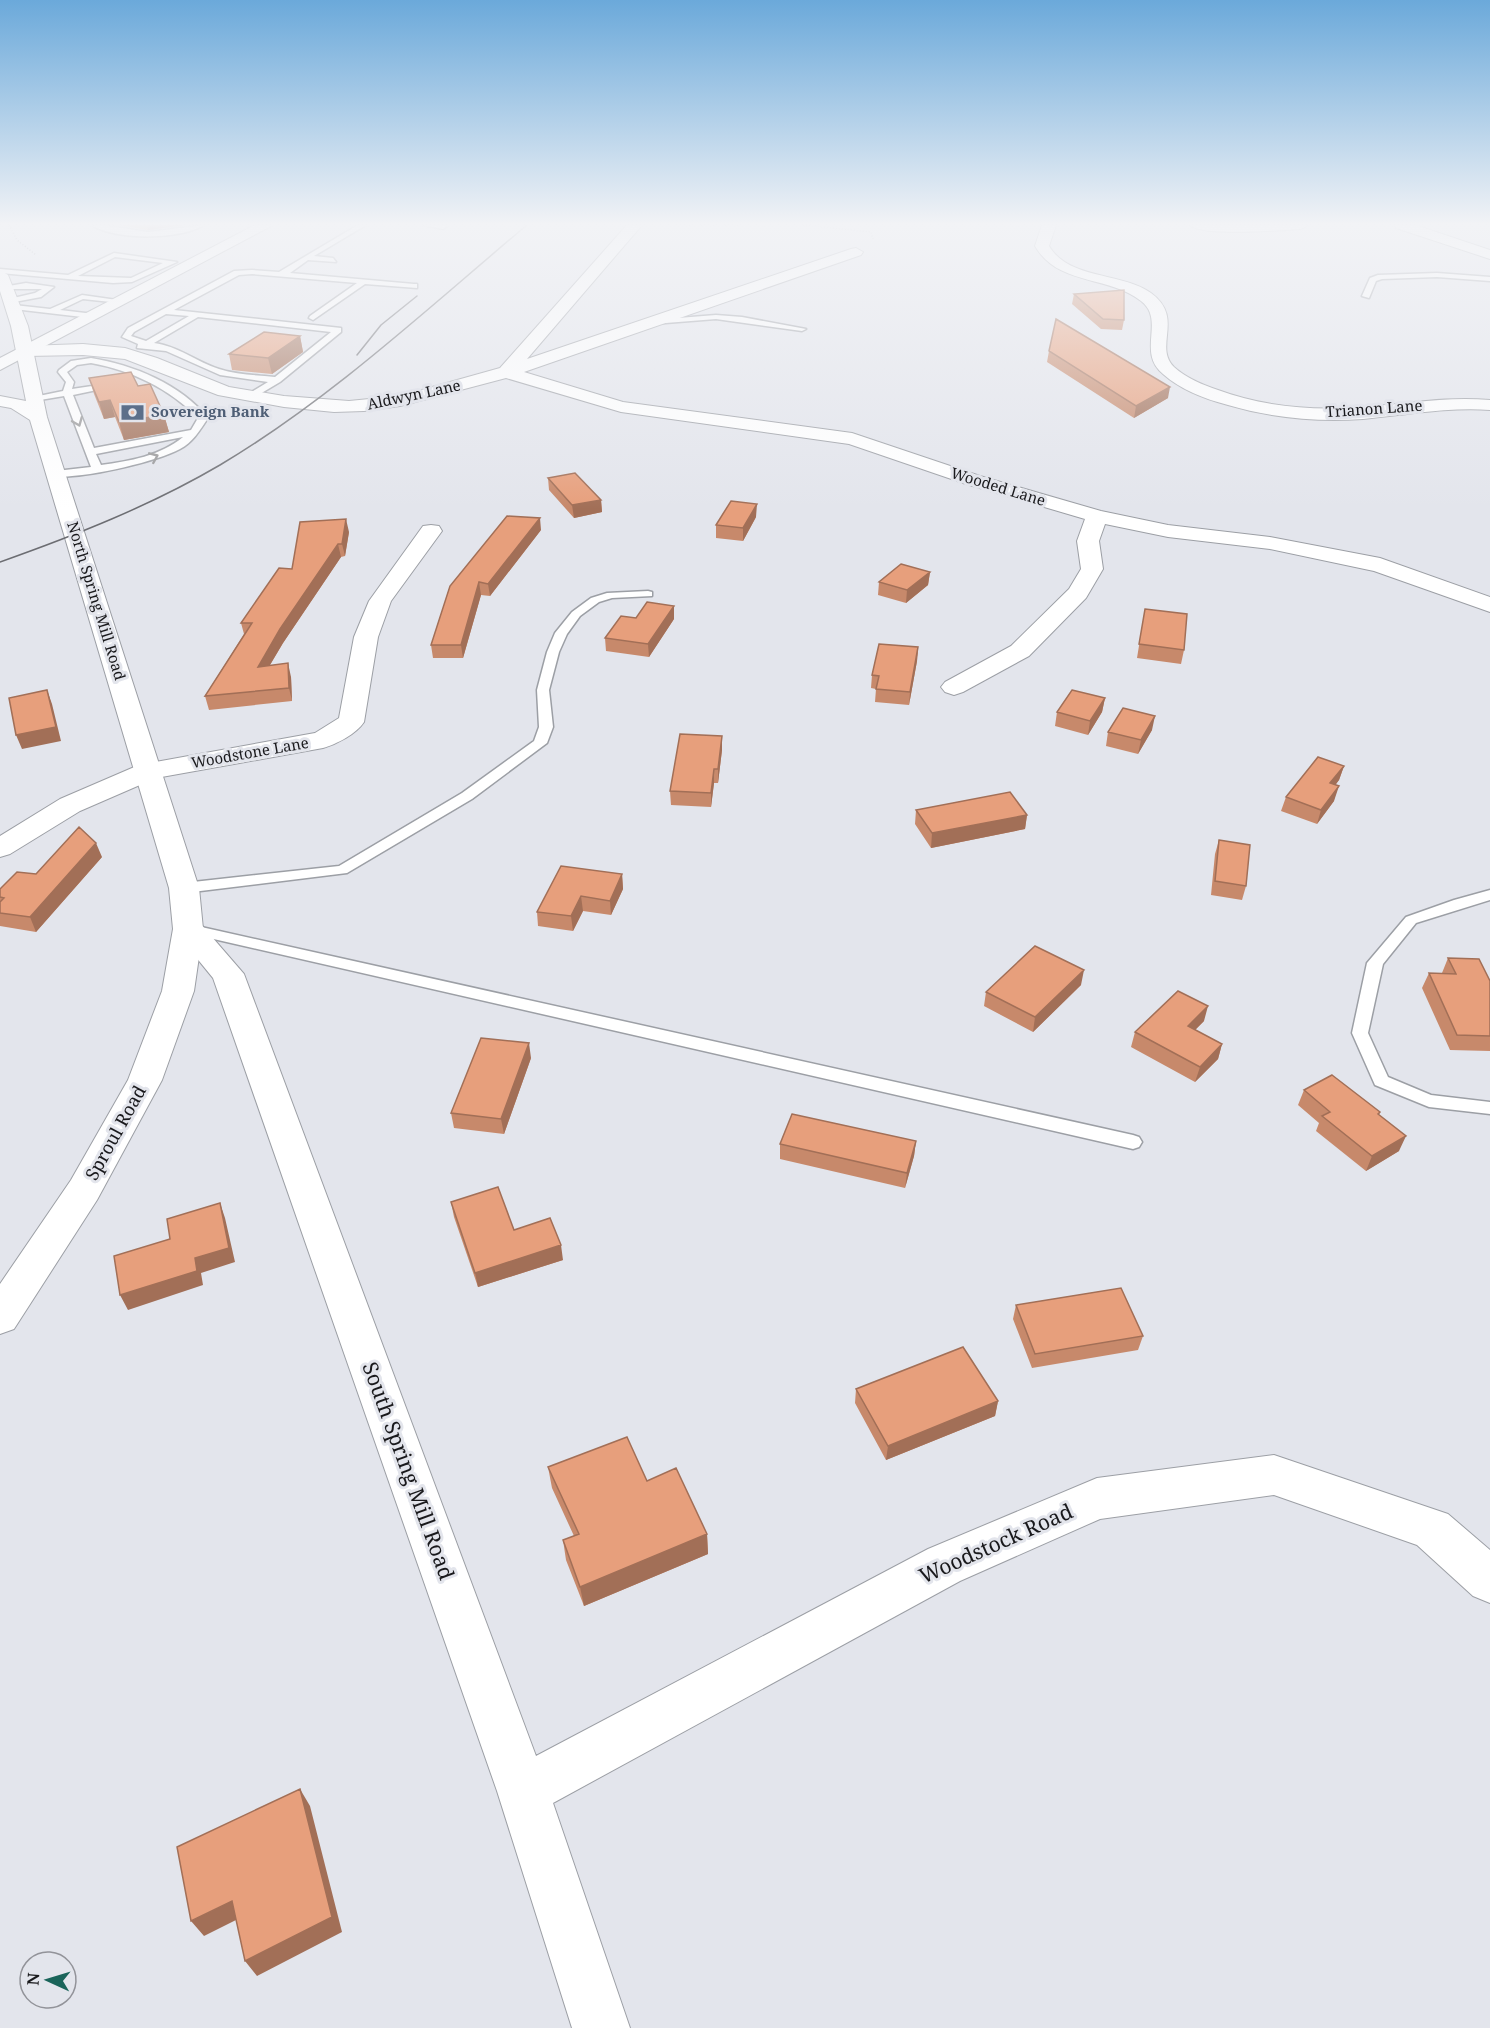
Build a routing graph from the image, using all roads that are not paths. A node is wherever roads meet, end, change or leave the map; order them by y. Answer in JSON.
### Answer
{"nodes":[{"id":1,"x":17,"y":320,"type":"edge"},
{"id":2,"x":84,"y":320,"type":"edge"},
{"id":3,"x":150,"y":320,"type":"edge"},
{"id":4,"x":188,"y":320,"type":"edge"},
{"id":5,"x":240,"y":320,"type":"edge"},
{"id":6,"x":552,"y":320,"type":"edge"},
{"id":7,"x":660,"y":320,"type":"edge"},
{"id":8,"x":683,"y":320,"type":"edge"},
{"id":9,"x":746,"y":320,"type":"edge"},
{"id":10,"x":1160,"y":320,"type":"edge"},
{"id":11,"x":653,"y":322,"type":"junction"},
{"id":12,"x":802,"y":329,"type":"dead end"},
{"id":13,"x":147,"y":344,"type":"junction"},
{"id":14,"x":26,"y":351,"type":"junction"},
{"id":15,"x":116,"y":351,"type":"junction"},
{"id":16,"x":0,"y":365,"type":"edge"},
{"id":17,"x":506,"y":372,"type":"junction"},
{"id":18,"x":155,"y":380,"type":"junction"},
{"id":19,"x":277,"y":380,"type":"junction"},
{"id":20,"x":133,"y":383,"type":"edge"},
{"id":21,"x":122,"y":385,"type":"edge"},
{"id":22,"x":67,"y":392,"type":"junction"},
{"id":23,"x":250,"y":396,"type":"junction"},
{"id":24,"x":0,"y":401,"type":"edge"},
{"id":25,"x":1490,"y":405,"type":"edge"},
{"id":26,"x":36,"y":407,"type":"junction"},
{"id":27,"x":197,"y":432,"type":"junction"},
{"id":28,"x":90,"y":452,"type":"junction"},
{"id":29,"x":97,"y":468,"type":"junction"},
{"id":30,"x":56,"y":474,"type":"junction"},
{"id":31,"x":1097,"y":516,"type":"junction"},
{"id":32,"x":431,"y":531,"type":"dead end"},
{"id":33,"x":648,"y":594,"type":"dead end"},
{"id":34,"x":1490,"y":605,"type":"edge"},
{"id":35,"x":954,"y":687,"type":"dead end"},
{"id":36,"x":149,"y":771,"type":"junction"},
{"id":37,"x":0,"y":848,"type":"edge"},
{"id":38,"x":1490,"y":895,"type":"edge"},
{"id":39,"x":186,"y":909,"type":"junction"},
{"id":40,"x":1490,"y":1108,"type":"edge"},
{"id":41,"x":1133,"y":1142,"type":"dead end"},
{"id":42,"x":0,"y":1317,"type":"edge"},
{"id":43,"x":1490,"y":1580,"type":"edge"},
{"id":44,"x":523,"y":1791,"type":"junction"},
{"id":45,"x":601,"y":2028,"type":"edge"}],
"edges":[{"from":1,"to":14,"type":"main road","name":"North Spring Mill Road"},
{"from":2,"to":14,"type":"main road"},
{"from":3,"to":13,"type":"lane"},
{"from":4,"to":13,"type":"lane"},
{"from":5,"to":19,"type":"lane"},
{"from":6,"to":17,"type":"main road"},
{"from":7,"to":11,"type":"main road","name":"Aldwyn Lane"},
{"from":8,"to":11,"type":"lane"},
{"from":9,"to":12,"type":"lane"},
{"from":10,"to":25,"type":"main road","name":"Trianon Lane"},
{"from":11,"to":17,"type":"main road","name":"Aldwyn Lane"},
{"from":13,"to":15,"type":"lane"},
{"from":13,"to":19,"type":"lane"},
{"from":14,"to":15,"type":"main road","name":"Aldwyn Lane"},
{"from":14,"to":16,"type":"main road"},
{"from":14,"to":26,"type":"main road","name":"North Spring Mill Road"},
{"from":15,"to":23,"type":"main road","name":"Aldwyn Lane"},
{"from":17,"to":23,"type":"main road","name":"Aldwyn Lane"},
{"from":17,"to":31,"type":"main road","name":"Wooded Lane"},
{"from":18,"to":20,"type":"lane"},
{"from":18,"to":22,"type":"lane"},
{"from":18,"to":27,"type":"lane"},
{"from":19,"to":23,"type":"lane"},
{"from":21,"to":22,"type":"lane"},
{"from":22,"to":26,"type":"lane"},
{"from":22,"to":28,"type":"lane","one_way":true},
{"from":24,"to":26,"type":"main road"},
{"from":26,"to":30,"type":"main road","name":"North Spring Mill Road"},
{"from":27,"to":28,"type":"lane"},
{"from":29,"to":27,"type":"lane","one_way":true},
{"from":28,"to":29,"type":"lane"},
{"from":29,"to":30,"type":"lane"},
{"from":30,"to":36,"type":"main road","name":"North Spring Mill Road"},
{"from":31,"to":34,"type":"main road","name":"Wooded Lane"},
{"from":31,"to":35,"type":"main road"},
{"from":32,"to":36,"type":"main road","name":"Woodstone Lane"},
{"from":33,"to":39,"type":"lane"},
{"from":36,"to":37,"type":"main road","name":"Woodstone Lane"},
{"from":36,"to":39,"type":"main road","name":"North Spring Mill Road"},
{"from":38,"to":40,"type":"lane"},
{"from":39,"to":41,"type":"lane"},
{"from":39,"to":42,"type":"main road","name":"Sproul Road"},
{"from":39,"to":44,"type":"main road","name":"South Spring Mill Road"},
{"from":43,"to":44,"type":"main road","name":"Woodstock Road"},
{"from":44,"to":45,"type":"main road","name":"South Spring Mill Road"}]}
